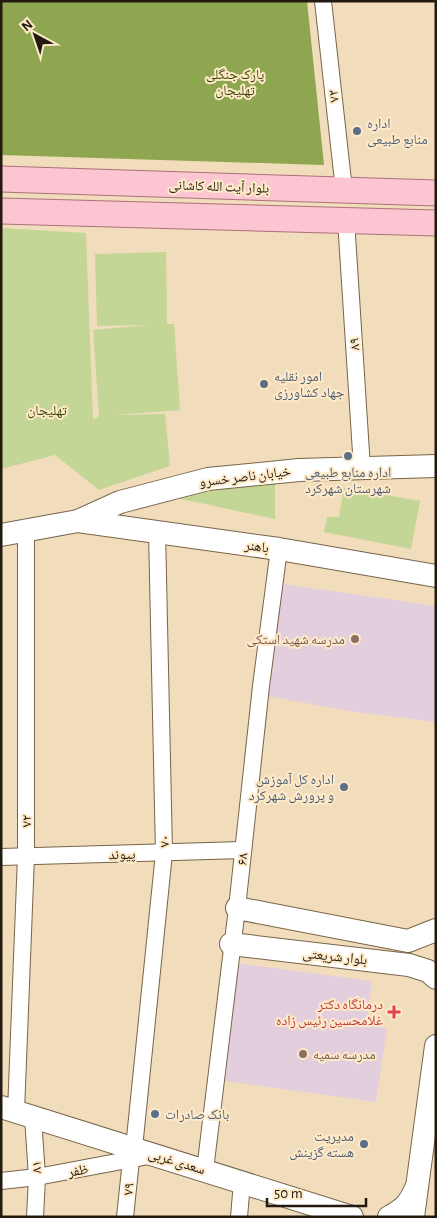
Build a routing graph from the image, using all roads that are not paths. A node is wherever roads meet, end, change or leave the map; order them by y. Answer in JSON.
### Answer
{"nodes":[{"id":1,"x":323,"y":1,"type":"edge"},
{"id":2,"x":1,"y":179,"type":"edge"},
{"id":3,"x":220,"y":186,"type":"junction"},
{"id":4,"x":344,"y":190,"type":"junction"},
{"id":5,"x":436,"y":193,"type":"edge"},
{"id":6,"x":436,"y":201,"type":"edge"},
{"id":7,"x":1,"y":210,"type":"edge"},
{"id":8,"x":436,"y":213,"type":"edge"},
{"id":9,"x":220,"y":217,"type":"junction"},
{"id":10,"x":346,"y":220,"type":"junction"},
{"id":11,"x":436,"y":223,"type":"edge"},
{"id":12,"x":436,"y":466,"type":"edge"},
{"id":13,"x":362,"y":468,"type":"junction"},
{"id":14,"x":78,"y":521,"type":"junction"},
{"id":15,"x":26,"y":530,"type":"junction"},
{"id":16,"x":157,"y":531,"type":"junction"},
{"id":17,"x":1,"y":535,"type":"edge"},
{"id":18,"x":279,"y":549,"type":"junction"},
{"id":19,"x":436,"y":576,"type":"edge"},
{"id":20,"x":243,"y":850,"type":"junction"},
{"id":21,"x":164,"y":853,"type":"junction"},
{"id":22,"x":1,"y":856,"type":"edge"},
{"id":23,"x":26,"y":856,"type":"junction"},
{"id":24,"x":237,"y":908,"type":"junction"},
{"id":25,"x":275,"y":916,"type":"junction"},
{"id":26,"x":436,"y":930,"type":"edge"},
{"id":27,"x":408,"y":941,"type":"junction"},
{"id":28,"x":231,"y":944,"type":"junction"},
{"id":29,"x":271,"y":949,"type":"junction"},
{"id":30,"x":409,"y":965,"type":"junction"},
{"id":31,"x":436,"y":978,"type":"edge"},
{"id":32,"x":436,"y":1046,"type":"edge"},
{"id":33,"x":17,"y":1112,"type":"edge"},
{"id":34,"x":139,"y":1154,"type":"junction"},
{"id":35,"x":205,"y":1170,"type":"junction"},
{"id":36,"x":37,"y":1177,"type":"junction"},
{"id":37,"x":1,"y":1181,"type":"edge"},
{"id":38,"x":242,"y":1182,"type":"junction"},
{"id":39,"x":418,"y":1183,"type":"junction"},
{"id":40,"x":339,"y":1215,"type":"edge"},
{"id":41,"x":35,"y":1217,"type":"edge"},
{"id":42,"x":125,"y":1217,"type":"edge"},
{"id":43,"x":239,"y":1217,"type":"edge"},
{"id":44,"x":389,"y":1217,"type":"edge"},
{"id":45,"x":413,"y":1217,"type":"edge"}],
"edges":[{"from":1,"to":4,"type":"street","name":"۷۲"},
{"from":2,"to":3,"type":"main road","name":"بلوار آیت الله کاشانی"},
{"from":3,"to":4,"type":"main road","name":"بلوار آیت الله کاشانی"},
{"from":3,"to":6,"type":"main road"},
{"from":4,"to":5,"type":"main road","name":"بلوار آیت الله کاشانی"},
{"from":7,"to":9,"type":"main road"},
{"from":8,"to":9,"type":"main road"},
{"from":9,"to":10,"type":"main road"},
{"from":10,"to":11,"type":"main road"},
{"from":10,"to":13,"type":"street","name":"۸۹"},
{"from":12,"to":13,"type":"main road","name":"خیابان ناصر خسرو"},
{"from":13,"to":14,"type":"main road","name":"خیابان ناصر خسرو"},
{"from":14,"to":15,"type":"main road","name":"خیابان ناصر خسرو"},
{"from":14,"to":16,"type":"main road","name":"باهنر"},
{"from":15,"to":17,"type":"main road","name":"خیابان ناصر خسرو"},
{"from":15,"to":23,"type":"street","name":"۷۲"},
{"from":16,"to":18,"type":"main road","name":"باهنر"},
{"from":16,"to":21,"type":"street","name":"۷۰"},
{"from":18,"to":19,"type":"main road","name":"باهنر"},
{"from":18,"to":20,"type":"street","name":"۶۸"},
{"from":20,"to":21,"type":"street","name":"پیوند"},
{"from":20,"to":24,"type":"street","name":"۶۸"},
{"from":21,"to":23,"type":"street","name":"پیوند"},
{"from":21,"to":34,"type":"street","name":"۷۰"},
{"from":22,"to":23,"type":"street","name":"پیوند"},
{"from":23,"to":33,"type":"street","name":"۷۲"},
{"from":24,"to":25,"type":"main road","name":"بلوار شریعتی"},
{"from":24,"to":28,"type":"street","name":"۶۸"},
{"from":25,"to":27,"type":"main road","name":"بلوار شریعتی"},
{"from":25,"to":29,"type":"main road"},
{"from":26,"to":27,"type":"main road"},
{"from":27,"to":30,"type":"main road"},
{"from":28,"to":29,"type":"main road","name":"بلوار شریعتی"},
{"from":28,"to":35,"type":"street","name":"۶۸"},
{"from":29,"to":30,"type":"main road","name":"بلوار شریعتی"},
{"from":30,"to":31,"type":"main road","name":"بلوار شریعتی"},
{"from":32,"to":39,"type":"main road"},
{"from":33,"to":34,"type":"main road","name":"سعدی غربی"},
{"from":33,"to":36,"type":"street","name":"۸۱"},
{"from":34,"to":35,"type":"main road","name":"سعدی غربی"},
{"from":34,"to":36,"type":"street","name":"ظفر"},
{"from":34,"to":42,"type":"street","name":"۷۹"},
{"from":35,"to":38,"type":"main road","name":"سعدی غربی"},
{"from":36,"to":37,"type":"street","name":"ظفر"},
{"from":36,"to":41,"type":"street","name":"۸۱"},
{"from":38,"to":40,"type":"main road","name":"سعدی غربی"},
{"from":38,"to":43,"type":"street"},
{"from":39,"to":44,"type":"main road"},
{"from":39,"to":45,"type":"main road"}]}
